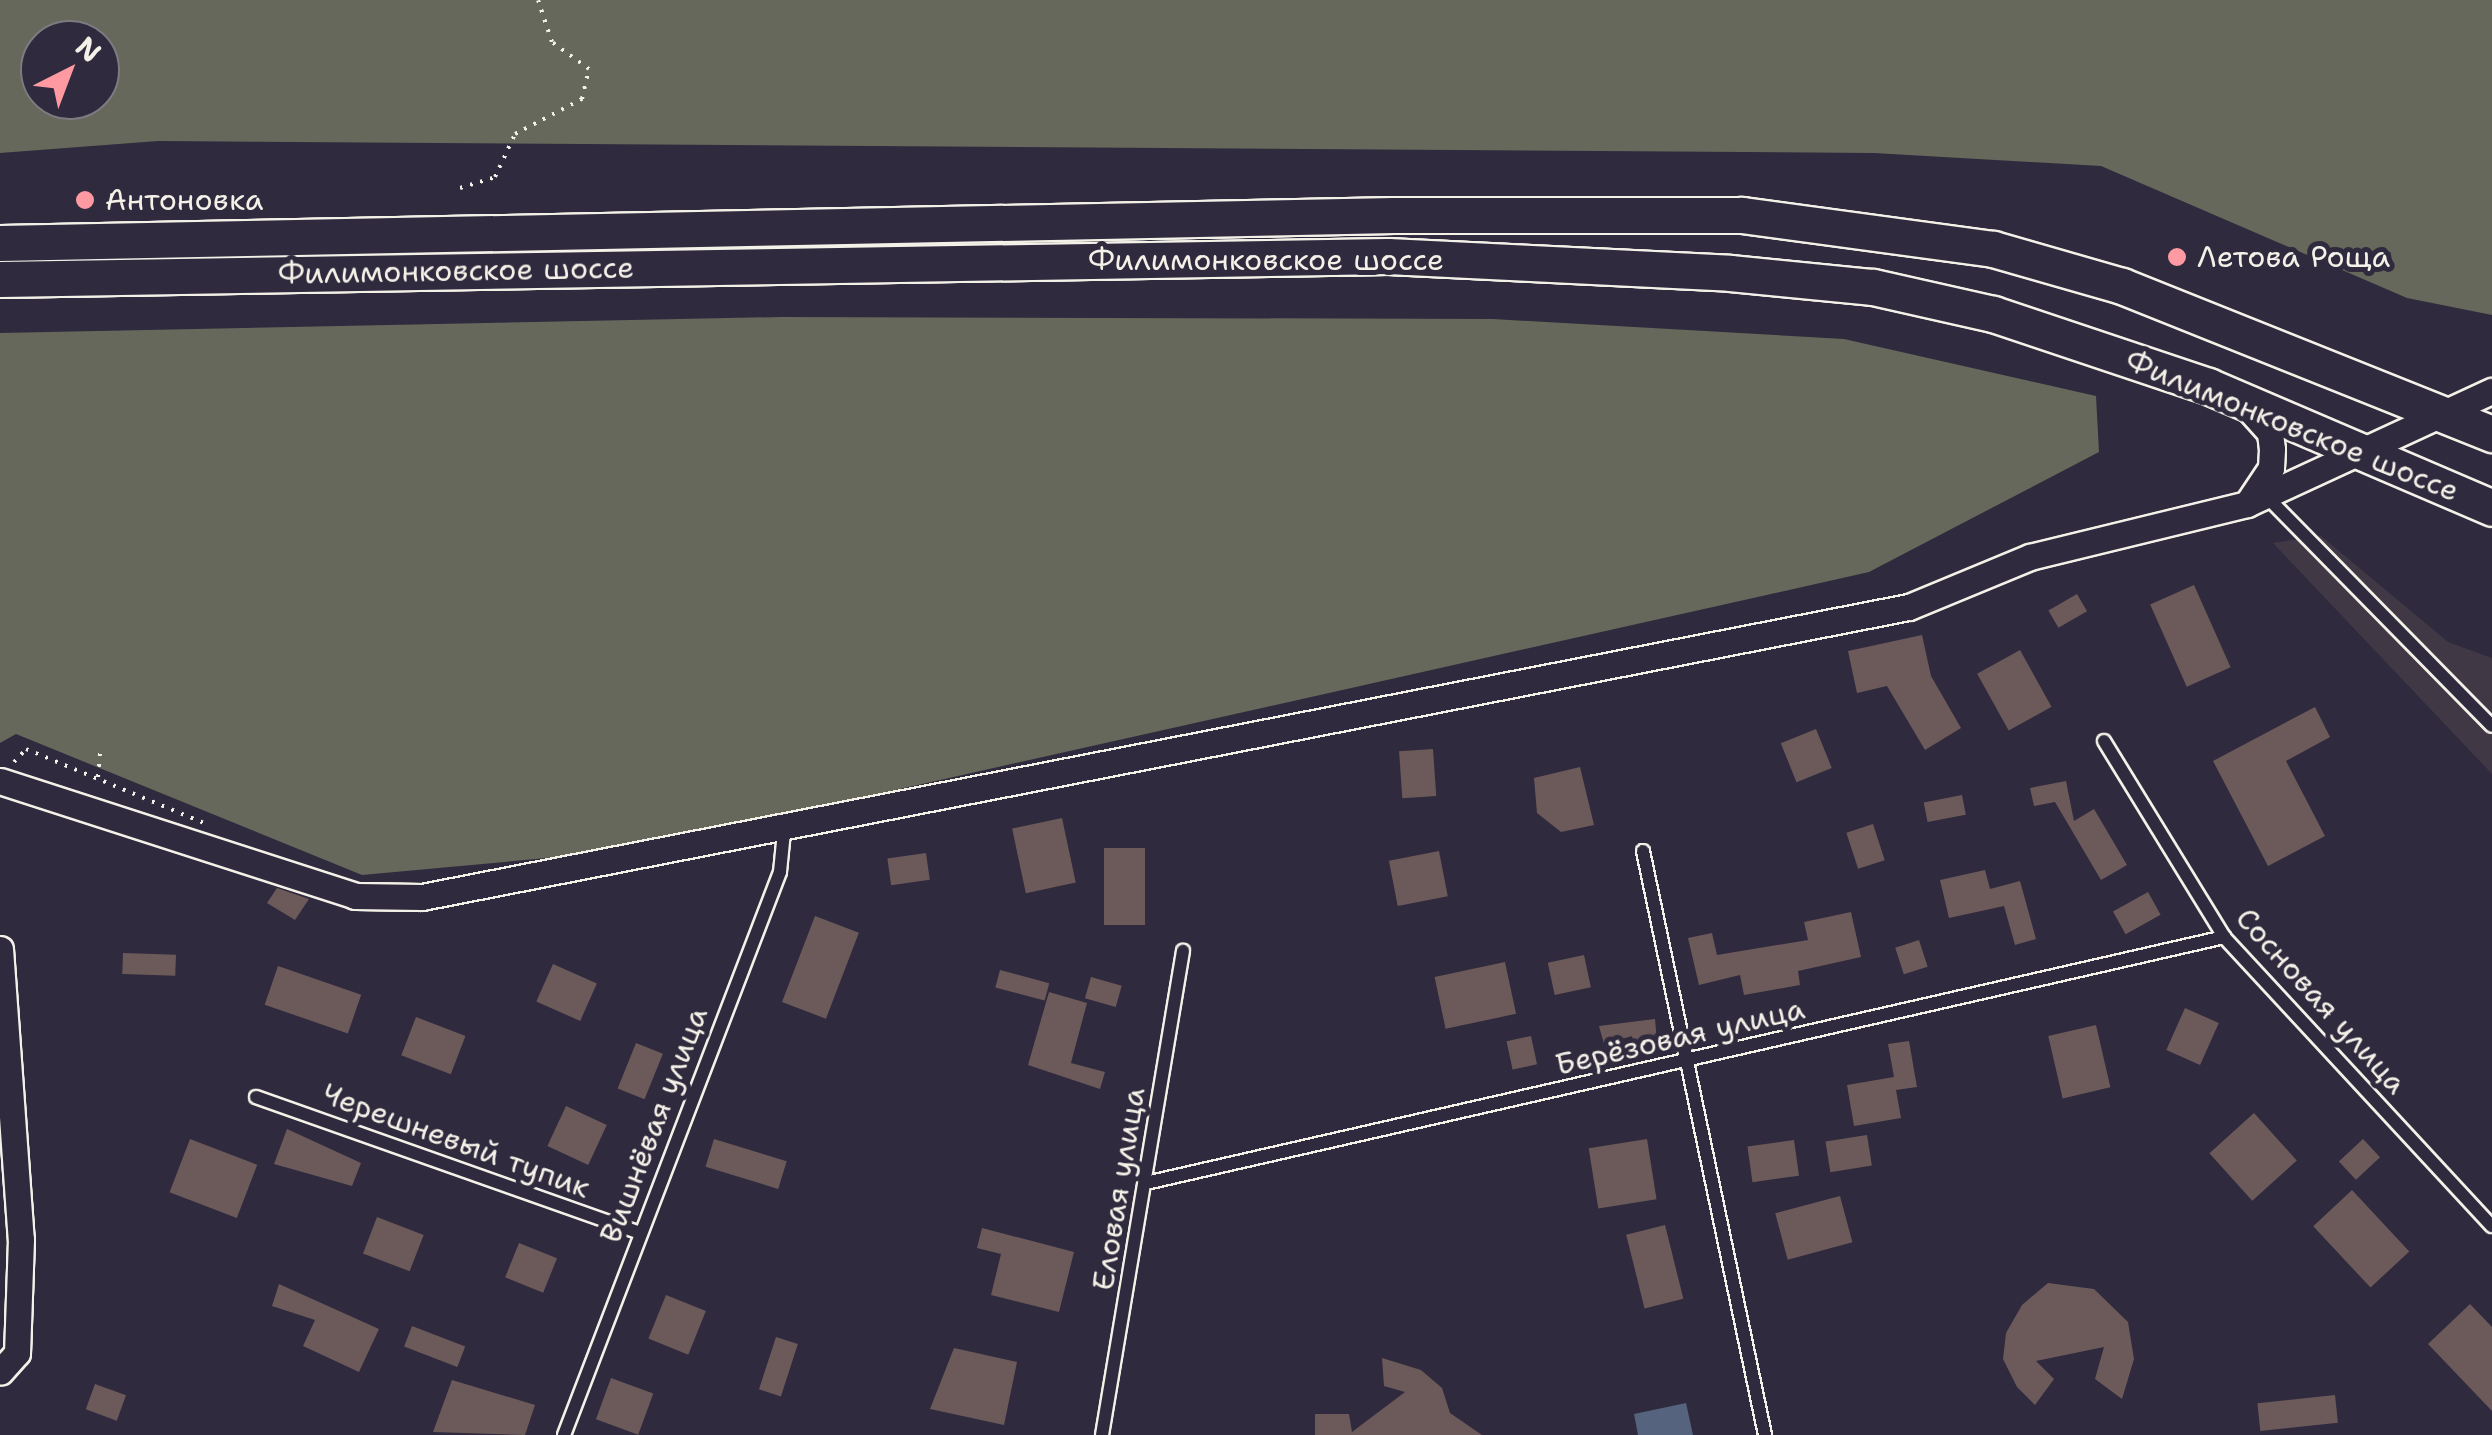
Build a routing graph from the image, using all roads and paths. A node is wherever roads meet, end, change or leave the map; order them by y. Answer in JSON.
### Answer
{"nodes":[{"id":1,"x":538,"y":0,"type":"edge"},
{"id":2,"x":460,"y":188,"type":"dead end"},
{"id":3,"x":0,"y":242,"type":"edge"},
{"id":4,"x":0,"y":279,"type":"edge"},
{"id":5,"x":2492,"y":391,"type":"edge"},
{"id":6,"x":2237,"y":398,"type":"junction"},
{"id":7,"x":2441,"y":411,"type":"junction"},
{"id":8,"x":2492,"y":434,"type":"edge"},
{"id":9,"x":2367,"y":452,"type":"junction"},
{"id":10,"x":2256,"y":500,"type":"junction"},
{"id":11,"x":2492,"y":508,"type":"edge"},
{"id":12,"x":2492,"y":726,"type":"edge"},
{"id":13,"x":2104,"y":740,"type":"dead end"},
{"id":14,"x":100,"y":753,"type":"dead end"},
{"id":15,"x":98,"y":777,"type":"junction"},
{"id":16,"x":0,"y":779,"type":"edge"},
{"id":17,"x":784,"y":832,"type":"junction"},
{"id":18,"x":219,"y":851,"type":"junction"},
{"id":19,"x":1643,"y":851,"type":"dead end"},
{"id":20,"x":2224,"y":937,"type":"junction"},
{"id":21,"x":0,"y":949,"type":"edge"},
{"id":22,"x":1182,"y":951,"type":"dead end"},
{"id":23,"x":1690,"y":1060,"type":"junction"},
{"id":24,"x":256,"y":1097,"type":"dead end"},
{"id":25,"x":1146,"y":1183,"type":"junction"},
{"id":26,"x":2492,"y":1226,"type":"edge"},
{"id":27,"x":638,"y":1232,"type":"junction"},
{"id":28,"x":0,"y":1372,"type":"edge"},
{"id":29,"x":564,"y":1435,"type":"edge"},
{"id":30,"x":1102,"y":1435,"type":"edge"},
{"id":31,"x":1766,"y":1435,"type":"edge"}],
"edges":[{"from":1,"to":2,"type":"path"},
{"from":3,"to":7,"type":"main road","name":"Филимонковское шоссе"},
{"from":4,"to":6,"type":"main road","name":"Филимонковское шоссе"},
{"from":5,"to":7,"type":"street"},
{"from":6,"to":9,"type":"main road","name":"Филимонковское шоссе"},
{"from":6,"to":10,"type":"street"},
{"from":7,"to":8,"type":"main road","name":"Филимонковское шоссе"},
{"from":7,"to":9,"type":"street"},
{"from":9,"to":10,"type":"street"},
{"from":9,"to":11,"type":"main road","name":"Филимонковское шоссе"},
{"from":10,"to":12,"type":"lane"},
{"from":10,"to":17,"type":"street"},
{"from":13,"to":20,"type":"lane","name":"Сосновая улица"},
{"from":14,"to":15,"type":"path"},
{"from":15,"to":16,"type":"path"},
{"from":15,"to":18,"type":"path"},
{"from":16,"to":18,"type":"street"},
{"from":17,"to":18,"type":"street"},
{"from":17,"to":27,"type":"lane","name":"Вишнёвая улица"},
{"from":19,"to":23,"type":"lane"},
{"from":20,"to":23,"type":"lane","name":"Берёзовая улица"},
{"from":20,"to":26,"type":"lane","name":"Сосновая улица"},
{"from":21,"to":28,"type":"street"},
{"from":22,"to":25,"type":"lane","name":"Еловая улица"},
{"from":23,"to":25,"type":"lane","name":"Берёзовая улица"},
{"from":23,"to":31,"type":"lane"},
{"from":24,"to":27,"type":"lane","name":"Черешневый тупик"},
{"from":25,"to":30,"type":"lane","name":"Еловая улица"},
{"from":27,"to":29,"type":"lane","name":"Вишнёвая улица"}]}
